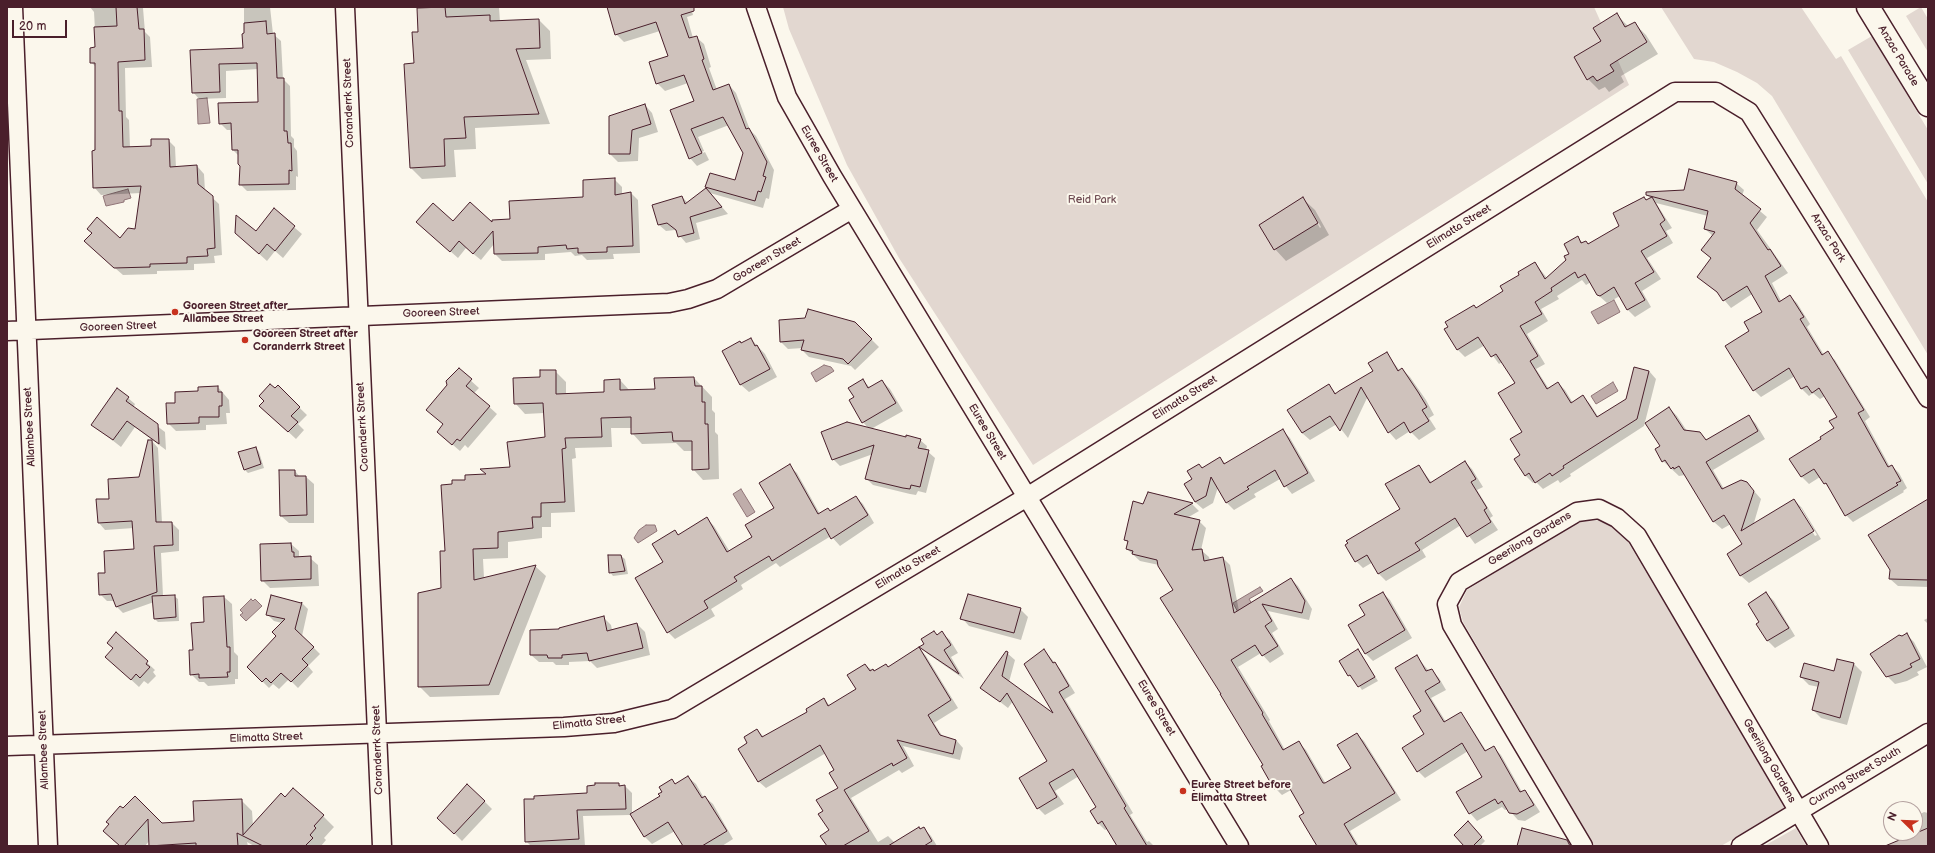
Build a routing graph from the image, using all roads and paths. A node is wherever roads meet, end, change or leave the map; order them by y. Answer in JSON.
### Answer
{"nodes":[{"id":1,"x":13,"y":7,"type":"edge"},
{"id":2,"x":345,"y":7,"type":"edge"},
{"id":3,"x":756,"y":7,"type":"edge"},
{"id":4,"x":1868,"y":7,"type":"edge"},
{"id":5,"x":1716,"y":92,"type":"joint"},
{"id":6,"x":1928,"y":105,"type":"edge"},
{"id":7,"x":852,"y":209,"type":"junction"},
{"id":8,"x":357,"y":317,"type":"junction"},
{"id":9,"x":26,"y":330,"type":"junction"},
{"id":10,"x":7,"y":332,"type":"edge"},
{"id":11,"x":1928,"y":398,"type":"edge"},
{"id":12,"x":1027,"y":497,"type":"junction"},
{"id":13,"x":1928,"y":733,"type":"edge"},
{"id":14,"x":378,"y":734,"type":"junction"},
{"id":15,"x":44,"y":745,"type":"junction"},
{"id":16,"x":7,"y":746,"type":"edge"},
{"id":17,"x":1799,"y":811,"type":"junction"},
{"id":18,"x":48,"y":846,"type":"edge"},
{"id":19,"x":382,"y":846,"type":"edge"},
{"id":20,"x":1239,"y":846,"type":"edge"},
{"id":21,"x":1583,"y":846,"type":"edge"},
{"id":22,"x":1741,"y":846,"type":"edge"},
{"id":23,"x":1819,"y":846,"type":"edge"}],
"edges":[{"from":1,"to":9,"type":"street","name":"Allambee Street"},
{"from":2,"to":8,"type":"street","name":"Coranderrk Street"},
{"from":3,"to":7,"type":"street","name":"Euree Street"},
{"from":4,"to":6,"type":"main road","name":"Anzac Parade"},
{"from":5,"to":11,"type":"street","name":"Anzac Park"},
{"from":5,"to":12,"type":"street","name":"Elimatta Street"},
{"from":7,"to":8,"type":"street","name":"Gooreen Street"},
{"from":7,"to":12,"type":"street","name":"Euree Street"},
{"from":8,"to":9,"type":"street","name":"Gooreen Street"},
{"from":8,"to":14,"type":"street","name":"Coranderrk Street"},
{"from":9,"to":10,"type":"street","name":"Gooreen Street"},
{"from":9,"to":15,"type":"street","name":"Allambee Street"},
{"from":12,"to":14,"type":"street","name":"Elimatta Street"},
{"from":12,"to":20,"type":"street","name":"Euree Street"},
{"from":13,"to":17,"type":"street","name":"Currong Street South"},
{"from":14,"to":15,"type":"street","name":"Elimatta Street"},
{"from":14,"to":19,"type":"street","name":"Coranderrk Street"},
{"from":15,"to":16,"type":"street","name":"Elimatta Street"},
{"from":15,"to":18,"type":"street","name":"Allambee Street"},
{"from":17,"to":21,"type":"street","name":"Geerilong Gardens"},
{"from":17,"to":22,"type":"street","name":"Currong Street South"},
{"from":17,"to":23,"type":"street","name":"Geerilong Gardens"}]}
